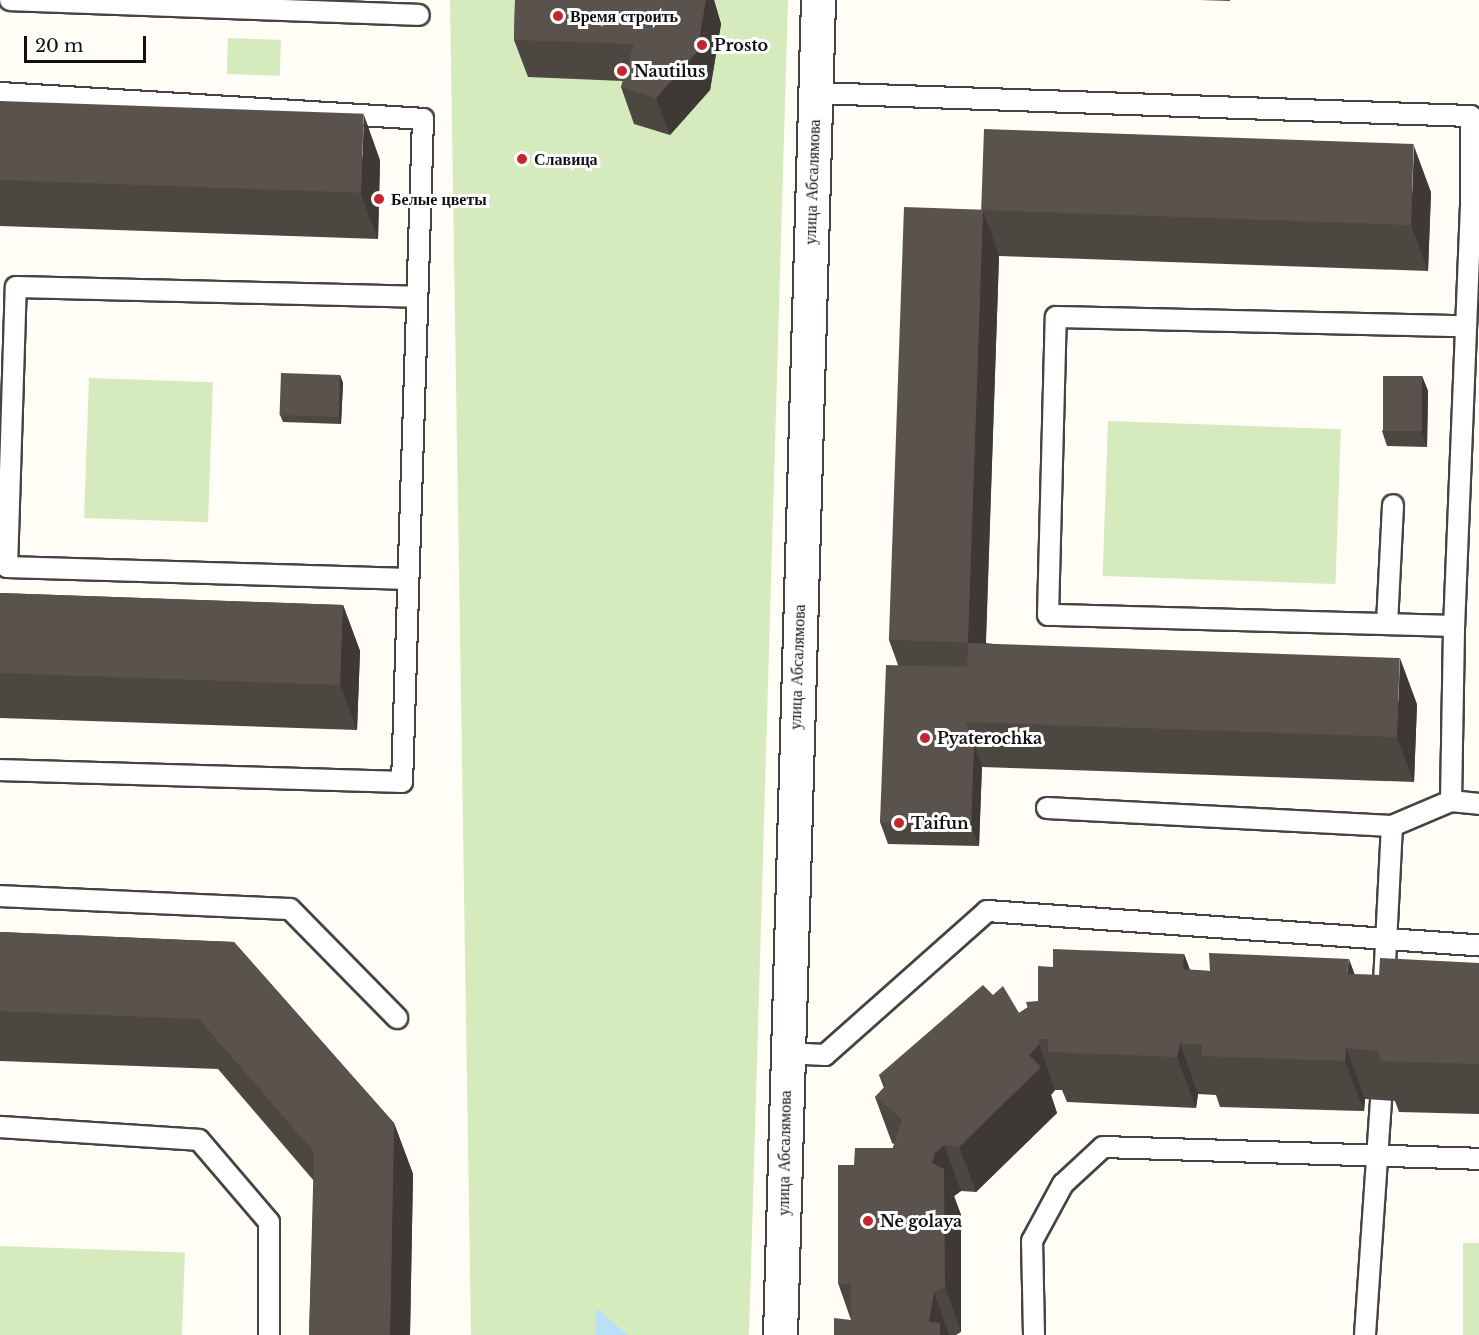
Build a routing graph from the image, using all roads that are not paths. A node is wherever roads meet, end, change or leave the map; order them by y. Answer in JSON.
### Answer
{"nodes":[{"id":1,"x":9,"y":0,"type":"edge"},
{"id":2,"x":818,"y":0,"type":"edge"},
{"id":3,"x":419,"y":15,"type":"dead end"},
{"id":4,"x":0,"y":93,"type":"edge"},
{"id":5,"x":815,"y":93,"type":"junction"},
{"id":6,"x":417,"y":297,"type":"junction"},
{"id":7,"x":1464,"y":326,"type":"junction"},
{"id":8,"x":1393,"y":505,"type":"dead end"},
{"id":9,"x":408,"y":579,"type":"junction"},
{"id":10,"x":1387,"y":624,"type":"junction"},
{"id":11,"x":1454,"y":626,"type":"junction"},
{"id":12,"x":0,"y":770,"type":"edge"},
{"id":13,"x":1451,"y":801,"type":"junction"},
{"id":14,"x":1479,"y":804,"type":"edge"},
{"id":15,"x":1047,"y":808,"type":"dead end"},
{"id":16,"x":1392,"y":826,"type":"junction"},
{"id":17,"x":0,"y":896,"type":"edge"},
{"id":18,"x":1386,"y":942,"type":"junction"},
{"id":19,"x":1479,"y":945,"type":"edge"},
{"id":20,"x":1383,"y":1001,"type":"edge"},
{"id":21,"x":398,"y":1018,"type":"dead end"},
{"id":22,"x":786,"y":1053,"type":"junction"},
{"id":23,"x":1381,"y":1100,"type":"edge"},
{"id":24,"x":0,"y":1127,"type":"edge"},
{"id":25,"x":1376,"y":1155,"type":"junction"},
{"id":26,"x":1479,"y":1159,"type":"edge"},
{"id":27,"x":269,"y":1335,"type":"edge"},
{"id":28,"x":780,"y":1335,"type":"edge"},
{"id":29,"x":1034,"y":1335,"type":"edge"},
{"id":30,"x":1365,"y":1335,"type":"edge"}],
"edges":[{"from":1,"to":3,"type":"lane"},
{"from":2,"to":5,"type":"street","name":"улица Абсалямова"},
{"from":4,"to":6,"type":"lane"},
{"from":5,"to":7,"type":"lane"},
{"from":5,"to":22,"type":"street","name":"улица Абсалямова"},
{"from":6,"to":9,"type":"lane"},
{"from":6,"to":9,"type":"lane"},
{"from":7,"to":10,"type":"lane"},
{"from":7,"to":11,"type":"lane"},
{"from":8,"to":10,"type":"lane"},
{"from":9,"to":12,"type":"lane"},
{"from":10,"to":11,"type":"lane"},
{"from":11,"to":13,"type":"lane"},
{"from":13,"to":14,"type":"lane"},
{"from":13,"to":16,"type":"lane"},
{"from":15,"to":16,"type":"lane"},
{"from":16,"to":18,"type":"lane"},
{"from":17,"to":21,"type":"lane"},
{"from":18,"to":19,"type":"lane"},
{"from":18,"to":20,"type":"lane"},
{"from":18,"to":22,"type":"lane"},
{"from":22,"to":28,"type":"street","name":"улица Абсалямова"},
{"from":23,"to":25,"type":"lane"},
{"from":24,"to":27,"type":"lane"},
{"from":25,"to":26,"type":"lane"},
{"from":25,"to":29,"type":"lane"},
{"from":25,"to":30,"type":"lane"}]}
